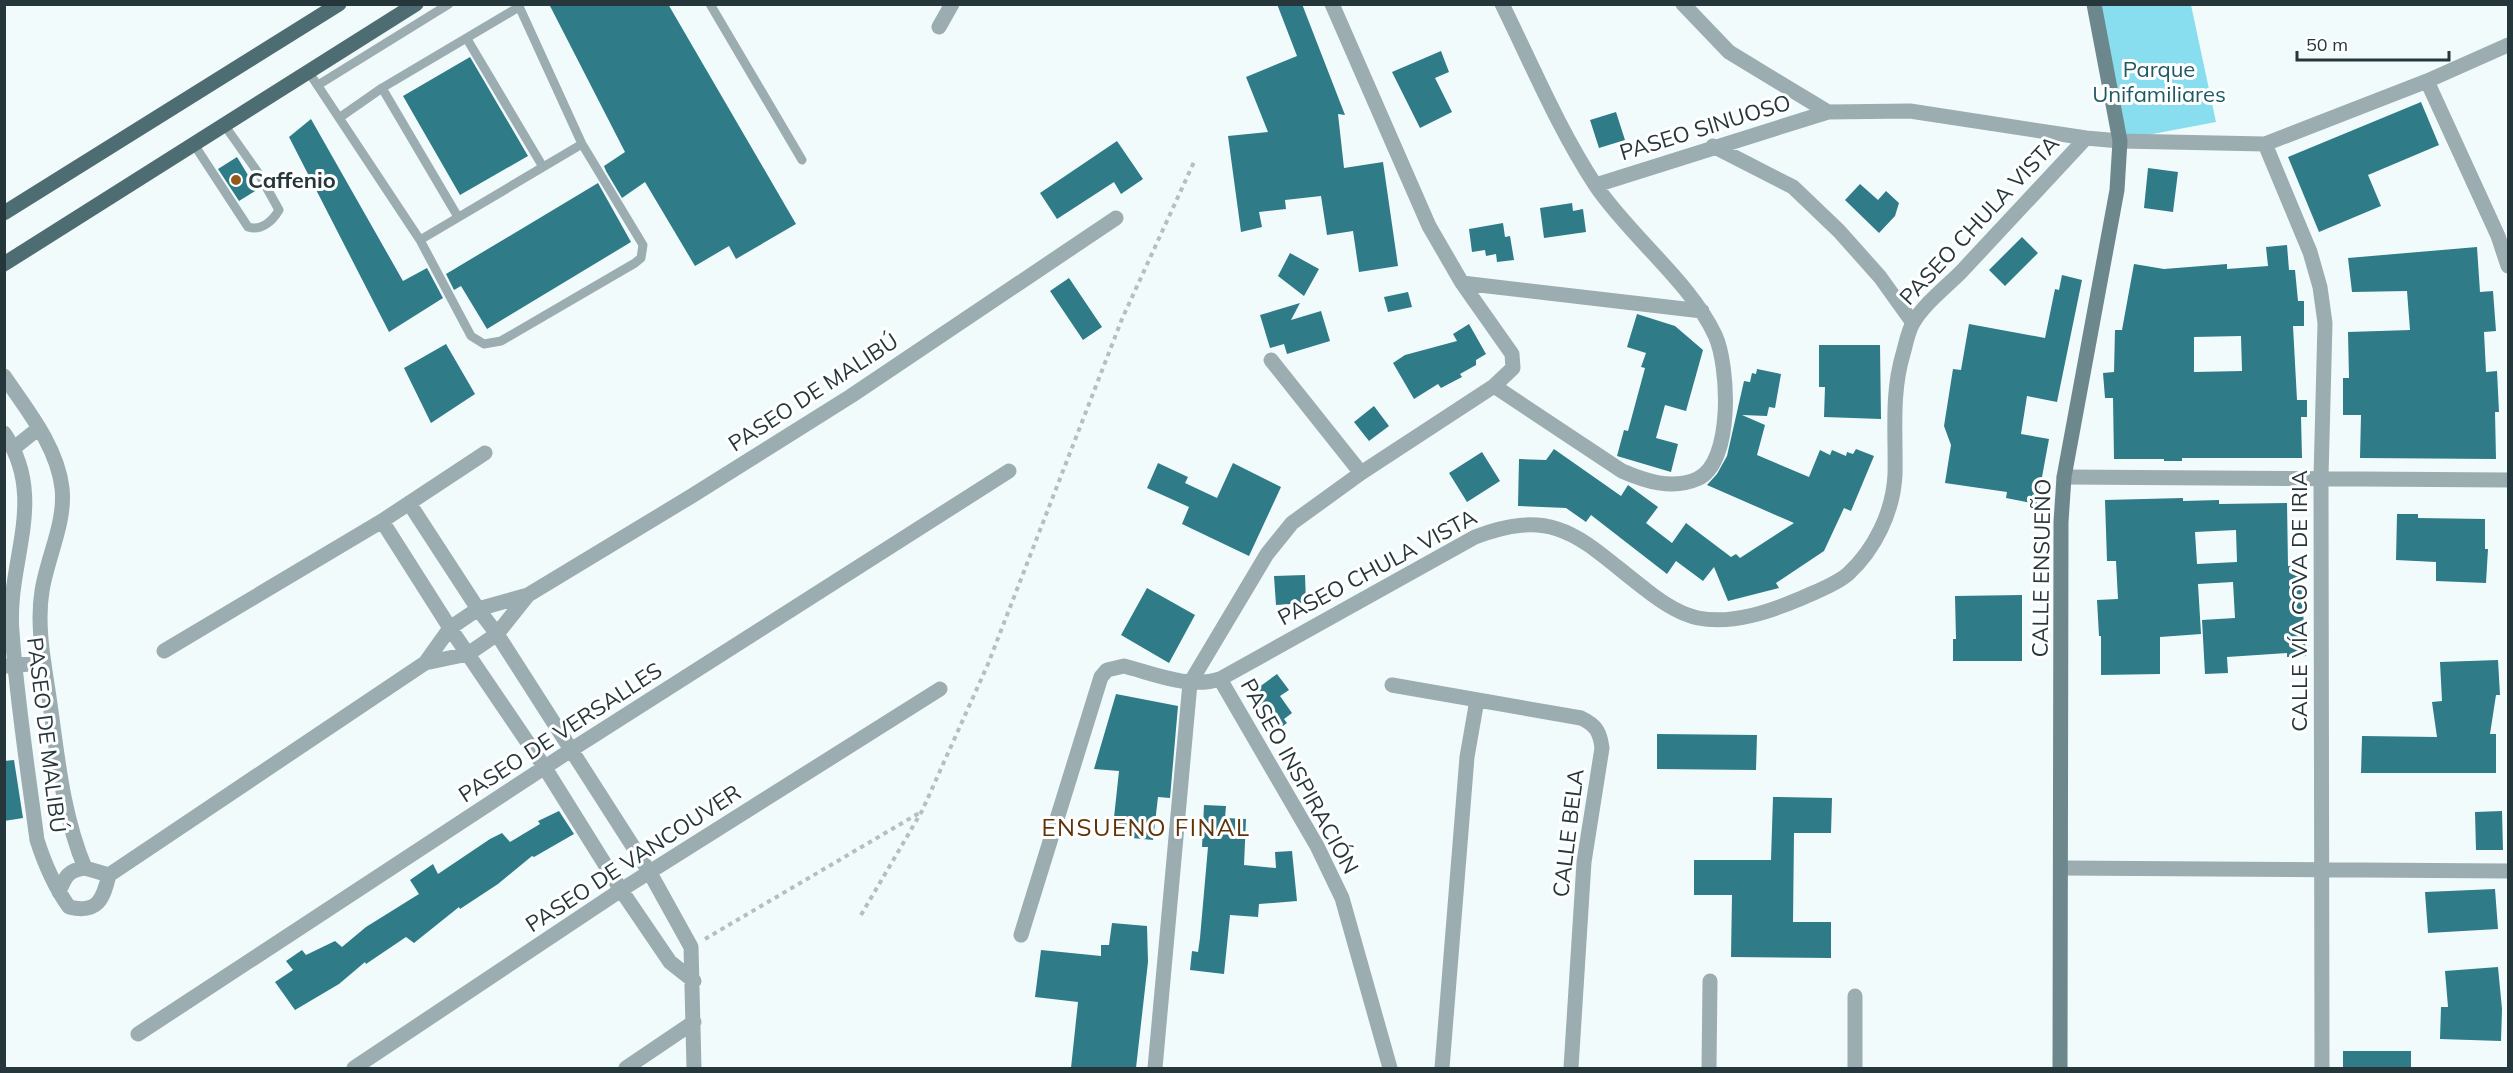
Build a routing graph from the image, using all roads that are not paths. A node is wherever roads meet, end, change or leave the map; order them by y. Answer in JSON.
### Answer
{"nodes":[{"id":1,"x":339,"y":4,"type":"edge"},
{"id":2,"x":416,"y":4,"type":"edge"},
{"id":3,"x":449,"y":4,"type":"edge"},
{"id":4,"x":710,"y":4,"type":"edge"},
{"id":5,"x":952,"y":4,"type":"edge"},
{"id":6,"x":1332,"y":4,"type":"edge"},
{"id":7,"x":1502,"y":4,"type":"edge"},
{"id":8,"x":1683,"y":4,"type":"edge"},
{"id":9,"x":2094,"y":4,"type":"edge"},
{"id":10,"x":518,"y":6,"type":"edge"},
{"id":11,"x":939,"y":27,"type":"dead end"},
{"id":12,"x":467,"y":39,"type":"junction"},
{"id":13,"x":2508,"y":45,"type":"edge"},
{"id":14,"x":314,"y":79,"type":"junction"},
{"id":15,"x":2427,"y":81,"type":"junction"},
{"id":16,"x":382,"y":88,"type":"junction"},
{"id":17,"x":1828,"y":112,"type":"junction"},
{"id":18,"x":339,"y":118,"type":"junction"},
{"id":19,"x":225,"y":126,"type":"junction"},
{"id":20,"x":2086,"y":138,"type":"junction"},
{"id":21,"x":2120,"y":141,"type":"junction"},
{"id":22,"x":582,"y":144,"type":"junction"},
{"id":23,"x":2265,"y":144,"type":"junction"},
{"id":24,"x":195,"y":146,"type":"junction"},
{"id":25,"x":1713,"y":146,"type":"junction"},
{"id":26,"x":802,"y":160,"type":"dead end"},
{"id":27,"x":543,"y":167,"type":"junction"},
{"id":28,"x":1596,"y":185,"type":"junction"},
{"id":29,"x":4,"y":213,"type":"edge"},
{"id":30,"x":458,"y":217,"type":"junction"},
{"id":31,"x":1116,"y":218,"type":"dead end"},
{"id":32,"x":420,"y":240,"type":"junction"},
{"id":33,"x":4,"y":264,"type":"edge"},
{"id":34,"x":2508,"y":266,"type":"edge"},
{"id":35,"x":1462,"y":283,"type":"junction"},
{"id":36,"x":1702,"y":311,"type":"junction"},
{"id":37,"x":1913,"y":323,"type":"junction"},
{"id":38,"x":1271,"y":360,"type":"dead end"},
{"id":39,"x":4,"y":376,"type":"edge"},
{"id":40,"x":1494,"y":386,"type":"junction"},
{"id":41,"x":39,"y":428,"type":"junction"},
{"id":42,"x":4,"y":433,"type":"edge"},
{"id":43,"x":14,"y":448,"type":"junction"},
{"id":44,"x":485,"y":453,"type":"dead end"},
{"id":45,"x":1009,"y":471,"type":"dead end"},
{"id":46,"x":1361,"y":473,"type":"junction"},
{"id":47,"x":2064,"y":477,"type":"junction"},
{"id":48,"x":2321,"y":477,"type":"junction"},
{"id":49,"x":2508,"y":480,"type":"edge"},
{"id":50,"x":409,"y":503,"type":"junction"},
{"id":51,"x":382,"y":521,"type":"junction"},
{"id":52,"x":528,"y":595,"type":"junction"},
{"id":53,"x":478,"y":609,"type":"junction"},
{"id":54,"x":450,"y":628,"type":"junction"},
{"id":55,"x":497,"y":634,"type":"junction"},
{"id":56,"x":164,"y":651,"type":"dead end"},
{"id":57,"x":468,"y":654,"type":"junction"},
{"id":58,"x":44,"y":663,"type":"junction"},
{"id":59,"x":425,"y":663,"type":"junction"},
{"id":60,"x":10,"y":666,"type":"edge"},
{"id":61,"x":1213,"y":681,"type":"junction"},
{"id":62,"x":1190,"y":683,"type":"junction"},
{"id":63,"x":1392,"y":685,"type":"dead end"},
{"id":64,"x":940,"y":689,"type":"dead end"},
{"id":65,"x":1476,"y":700,"type":"junction"},
{"id":66,"x":571,"y":750,"type":"junction"},
{"id":67,"x":545,"y":768,"type":"junction"},
{"id":68,"x":85,"y":868,"type":"junction"},
{"id":69,"x":2061,"y":868,"type":"junction"},
{"id":70,"x":2321,"y":869,"type":"junction"},
{"id":71,"x":2508,"y":871,"type":"edge"},
{"id":72,"x":650,"y":873,"type":"junction"},
{"id":73,"x":109,"y":875,"type":"junction"},
{"id":74,"x":621,"y":890,"type":"junction"},
{"id":75,"x":58,"y":892,"type":"junction"},
{"id":76,"x":1021,"y":935,"type":"dead end"},
{"id":77,"x":693,"y":981,"type":"junction"},
{"id":78,"x":1710,"y":981,"type":"dead end"},
{"id":79,"x":1855,"y":996,"type":"dead end"},
{"id":80,"x":694,"y":1022,"type":"junction"},
{"id":81,"x":138,"y":1034,"type":"dead end"},
{"id":82,"x":354,"y":1068,"type":"edge"},
{"id":83,"x":626,"y":1068,"type":"edge"},
{"id":84,"x":694,"y":1068,"type":"edge"},
{"id":85,"x":1155,"y":1068,"type":"edge"},
{"id":86,"x":1390,"y":1068,"type":"edge"},
{"id":87,"x":1442,"y":1068,"type":"edge"},
{"id":88,"x":1570,"y":1068,"type":"edge"},
{"id":89,"x":1708,"y":1068,"type":"edge"},
{"id":90,"x":1855,"y":1068,"type":"edge"},
{"id":91,"x":2060,"y":1068,"type":"edge"},
{"id":92,"x":2322,"y":1068,"type":"edge"}],
"edges":[{"from":1,"to":29,"type":"main road"},
{"from":2,"to":14,"type":"main road"},
{"from":3,"to":14,"type":"lane"},
{"from":4,"to":26,"type":"lane"},
{"from":5,"to":11,"type":"street"},
{"from":6,"to":35,"type":"street"},
{"from":7,"to":28,"type":"street"},
{"from":8,"to":17,"type":"street","name":"PASEO SINUOSO"},
{"from":9,"to":21,"type":"street","name":"CALLE ENSUEÑO"},
{"from":10,"to":12,"type":"lane"},
{"from":10,"to":22,"type":"lane"},
{"from":12,"to":16,"type":"lane"},
{"from":12,"to":27,"type":"lane"},
{"from":13,"to":15,"type":"street"},
{"from":14,"to":18,"type":"lane"},
{"from":14,"to":19,"type":"main road"},
{"from":15,"to":23,"type":"street"},
{"from":15,"to":34,"type":"street"},
{"from":16,"to":18,"type":"lane"},
{"from":16,"to":30,"type":"lane"},
{"from":17,"to":20,"type":"street","name":"PASEO SINUOSO"},
{"from":17,"to":25,"type":"street","name":"PASEO SINUOSO"},
{"from":18,"to":32,"type":"lane"},
{"from":19,"to":24,"type":"main road"},
{"from":19,"to":24,"type":"lane"},
{"from":20,"to":21,"type":"street","name":"PASEO SINUOSO"},
{"from":20,"to":37,"type":"street","name":"PASEO CHULA VISTA"},
{"from":21,"to":23,"type":"street","name":"PASEO SINUOSO"},
{"from":21,"to":47,"type":"street","name":"CALLE ENSUEÑO"},
{"from":22,"to":27,"type":"lane"},
{"from":22,"to":32,"type":"lane"},
{"from":23,"to":48,"type":"street","name":"CALLE VÍA COVA DE IRIA"},
{"from":24,"to":33,"type":"main road"},
{"from":25,"to":28,"type":"street","name":"PASEO SINUOSO"},
{"from":25,"to":37,"type":"street"},
{"from":27,"to":30,"type":"lane"},
{"from":28,"to":36,"type":"street"},
{"from":30,"to":32,"type":"lane"},
{"from":31,"to":52,"type":"street","name":"PASEO DE MALIBÚ"},
{"from":35,"to":36,"type":"street"},
{"from":35,"to":40,"type":"street"},
{"from":36,"to":40,"type":"street"},
{"from":37,"to":61,"type":"street","name":"PASEO CHULA VISTA"},
{"from":38,"to":46,"type":"street"},
{"from":39,"to":41,"type":"street","name":"PASEO DE MALIBÚ"},
{"from":40,"to":46,"type":"street"},
{"from":41,"to":43,"type":"street"},
{"from":41,"to":58,"type":"street","name":"PASEO DE MALIBÚ"},
{"from":42,"to":43,"type":"street","name":"PASEO DE MALIBÚ"},
{"from":43,"to":60,"type":"street","name":"PASEO DE MALIBÚ"},
{"from":44,"to":50,"type":"street"},
{"from":45,"to":66,"type":"street","name":"PASEO DE VERSALLES"},
{"from":46,"to":62,"type":"street"},
{"from":47,"to":48,"type":"street"},
{"from":47,"to":69,"type":"street","name":"CALLE ENSUEÑO"},
{"from":48,"to":49,"type":"street"},
{"from":48,"to":70,"type":"street","name":"CALLE VÍA COVA DE IRIA"},
{"from":50,"to":51,"type":"street"},
{"from":50,"to":53,"type":"street"},
{"from":51,"to":54,"type":"street"},
{"from":51,"to":56,"type":"street"},
{"from":52,"to":53,"type":"street","name":"PASEO DE MALIBÚ"},
{"from":52,"to":55,"type":"street","name":"PASEO DE MALIBÚ"},
{"from":53,"to":54,"type":"street","name":"PASEO DE MALIBÚ"},
{"from":53,"to":55,"type":"street"},
{"from":54,"to":57,"type":"street"},
{"from":54,"to":59,"type":"street","name":"PASEO DE MALIBÚ"},
{"from":55,"to":57,"type":"street","name":"PASEO DE MALIBÚ"},
{"from":55,"to":66,"type":"street"},
{"from":57,"to":59,"type":"street","name":"PASEO DE MALIBÚ"},
{"from":57,"to":67,"type":"street"},
{"from":58,"to":60,"type":"street"},
{"from":58,"to":68,"type":"street","name":"PASEO DE MALIBÚ"},
{"from":59,"to":73,"type":"street","name":"PASEO DE MALIBÚ"},
{"from":60,"to":75,"type":"street","name":"PASEO DE MALIBÚ"},
{"from":61,"to":62,"type":"street"},
{"from":61,"to":86,"type":"street","name":"PASEO INSPIRACIÓN"},
{"from":62,"to":76,"type":"street"},
{"from":62,"to":85,"type":"street"},
{"from":63,"to":65,"type":"street","name":"CALLE BELA"},
{"from":64,"to":72,"type":"street","name":"PASEO DE VANCOUVER"},
{"from":65,"to":87,"type":"street"},
{"from":65,"to":88,"type":"street","name":"CALLE BELA"},
{"from":66,"to":67,"type":"street","name":"PASEO DE VERSALLES"},
{"from":66,"to":72,"type":"street"},
{"from":67,"to":74,"type":"street"},
{"from":67,"to":81,"type":"street","name":"PASEO DE VERSALLES"},
{"from":68,"to":73,"type":"street"},
{"from":68,"to":75,"type":"street"},
{"from":69,"to":70,"type":"street"},
{"from":69,"to":91,"type":"street","name":"CALLE ENSUEÑO"},
{"from":70,"to":71,"type":"street"},
{"from":70,"to":92,"type":"street","name":"CALLE VÍA COVA DE IRIA"},
{"from":72,"to":74,"type":"street","name":"PASEO DE VANCOUVER"},
{"from":72,"to":77,"type":"street"},
{"from":73,"to":75,"type":"street","name":"PASEO DE MALIBÚ"},
{"from":74,"to":77,"type":"street"},
{"from":74,"to":82,"type":"street","name":"PASEO DE VANCOUVER"},
{"from":77,"to":80,"type":"street"},
{"from":78,"to":89,"type":"street"},
{"from":79,"to":90,"type":"street"},
{"from":80,"to":83,"type":"street"},
{"from":80,"to":84,"type":"street"}]}
